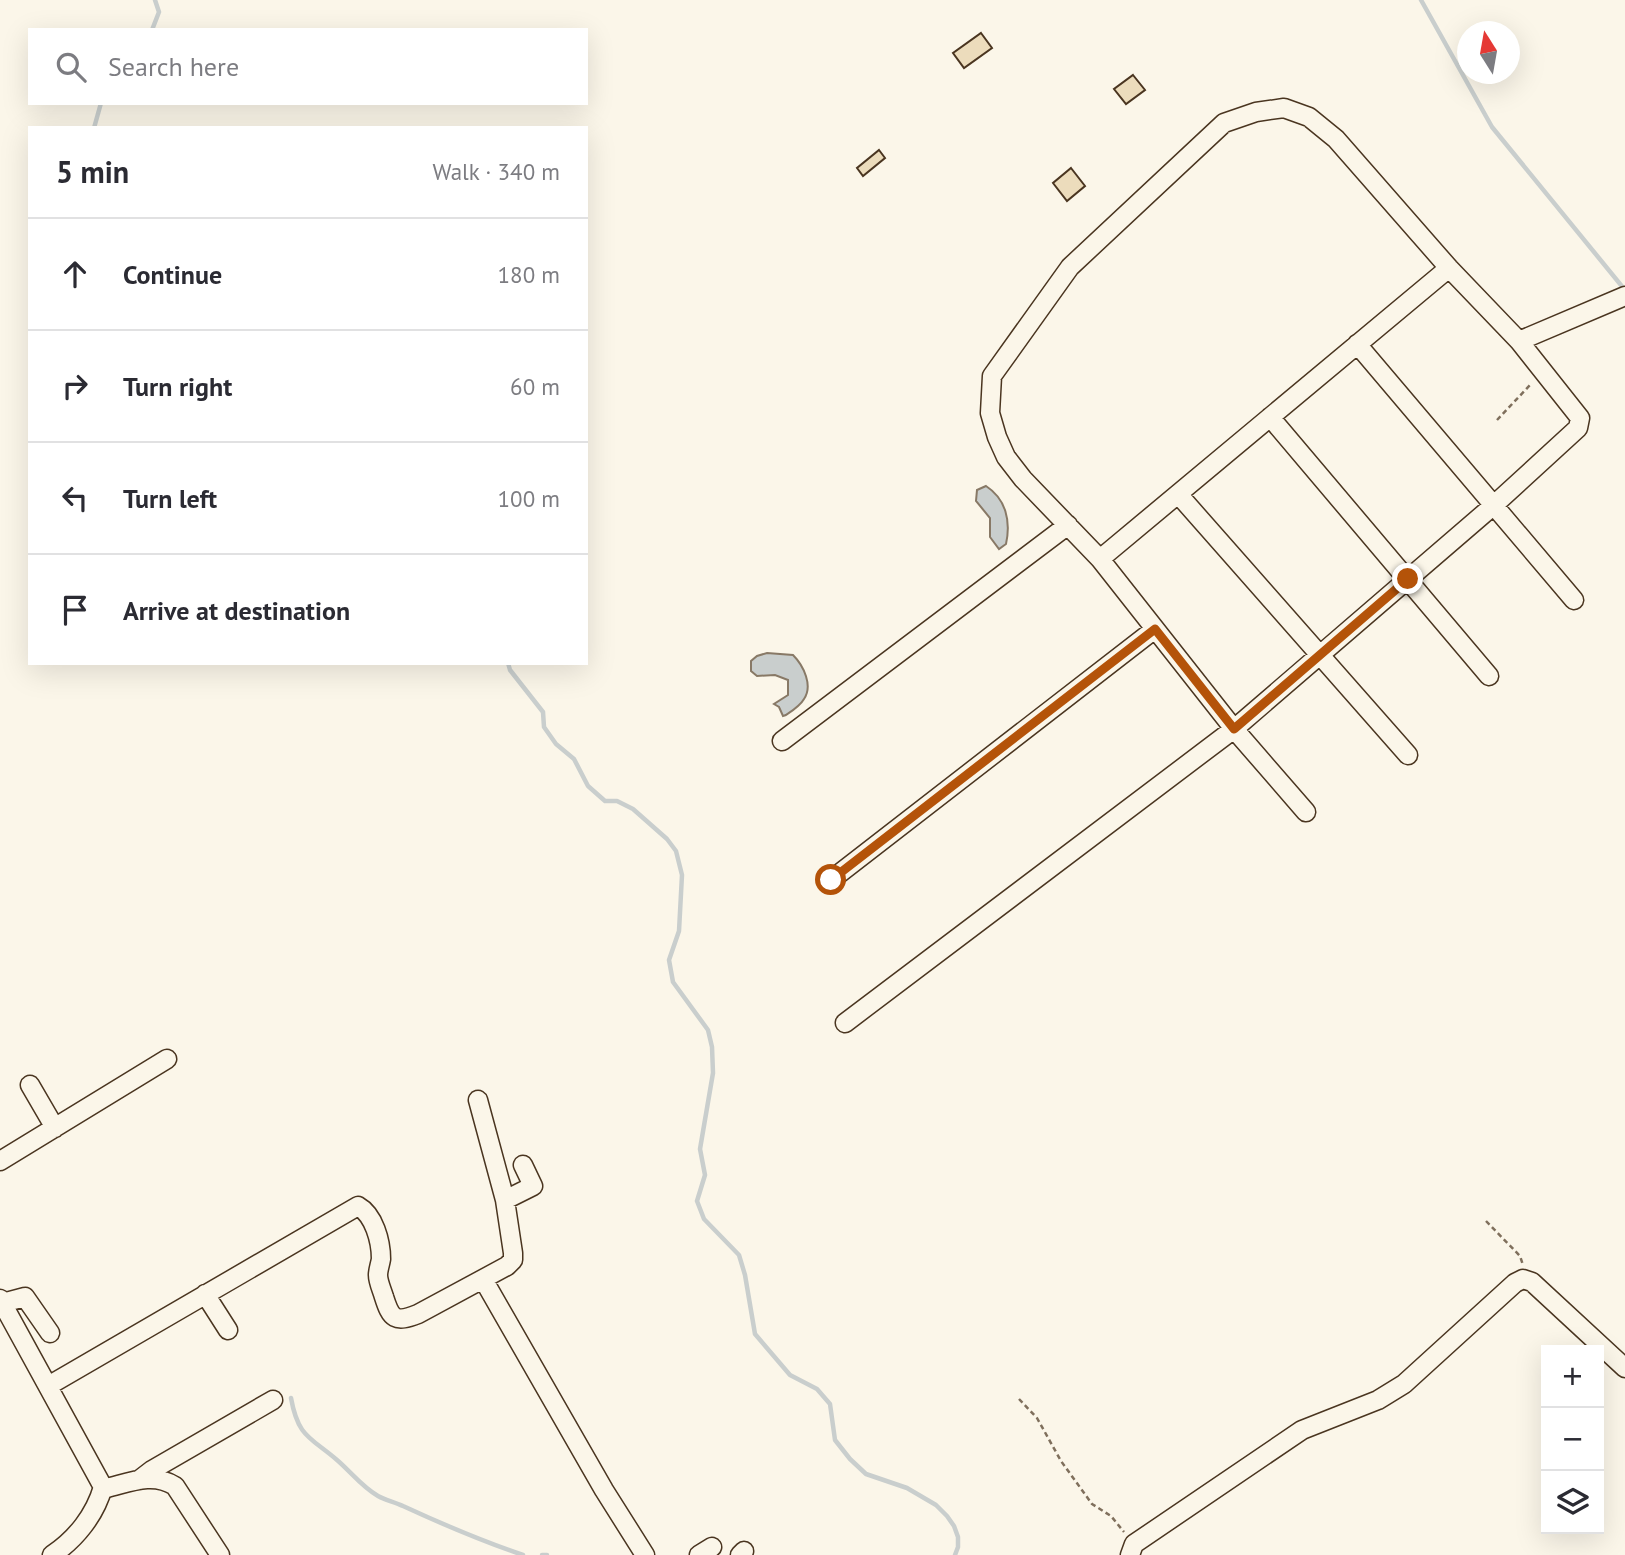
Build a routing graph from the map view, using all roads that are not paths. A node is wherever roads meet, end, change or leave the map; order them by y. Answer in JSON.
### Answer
{"nodes":[{"id":1,"x":1449,"y":268,"type":"junction"},
{"id":2,"x":1625,"y":296,"type":"edge"},
{"id":3,"x":1519,"y":341,"type":"junction"},
{"id":4,"x":1357,"y":344,"type":"junction"},
{"id":5,"x":1270,"y":417,"type":"junction"},
{"id":6,"x":1178,"y":494,"type":"junction"},
{"id":7,"x":1494,"y":505,"type":"junction"},
{"id":8,"x":1068,"y":526,"type":"junction"},
{"id":9,"x":1100,"y":559,"type":"junction"},
{"id":10,"x":1408,"y":579,"type":"junction"},
{"id":11,"x":1574,"y":600,"type":"dead end"},
{"id":12,"x":1155,"y":629,"type":"junction"},
{"id":13,"x":1321,"y":654,"type":"junction"},
{"id":14,"x":1489,"y":676,"type":"dead end"},
{"id":15,"x":1234,"y":729,"type":"junction"},
{"id":16,"x":782,"y":741,"type":"dead end"},
{"id":17,"x":1408,"y":755,"type":"dead end"},
{"id":18,"x":1306,"y":812,"type":"dead end"},
{"id":19,"x":831,"y":880,"type":"dead end"},
{"id":20,"x":845,"y":1023,"type":"dead end"},
{"id":21,"x":167,"y":1059,"type":"dead end"},
{"id":22,"x":30,"y":1084,"type":"dead end"},
{"id":23,"x":478,"y":1100,"type":"dead end"},
{"id":24,"x":55,"y":1128,"type":"junction"},
{"id":25,"x":0,"y":1161,"type":"edge"},
{"id":26,"x":523,"y":1165,"type":"dead end"},
{"id":27,"x":505,"y":1200,"type":"junction"},
{"id":28,"x":484,"y":1279,"type":"junction"},
{"id":29,"x":205,"y":1294,"type":"junction"},
{"id":30,"x":2,"y":1307,"type":"edge"},
{"id":31,"x":228,"y":1330,"type":"dead end"},
{"id":32,"x":50,"y":1333,"type":"dead end"},
{"id":33,"x":1625,"y":1368,"type":"edge"},
{"id":34,"x":48,"y":1386,"type":"junction"},
{"id":35,"x":273,"y":1400,"type":"dead end"},
{"id":36,"x":139,"y":1480,"type":"junction"},
{"id":37,"x":103,"y":1487,"type":"junction"},
{"id":38,"x":1130,"y":1552,"type":"edge"},
{"id":39,"x":213,"y":1553,"type":"edge"},
{"id":40,"x":52,"y":1555,"type":"edge"},
{"id":41,"x":645,"y":1555,"type":"edge"}],
"edges":[{"from":1,"to":3,"type":"street"},
{"from":1,"to":4,"type":"street"},
{"from":1,"to":8,"type":"street"},
{"from":2,"to":3,"type":"street"},
{"from":3,"to":7,"type":"street"},
{"from":4,"to":5,"type":"street"},
{"from":4,"to":7,"type":"street"},
{"from":5,"to":6,"type":"street"},
{"from":5,"to":10,"type":"street"},
{"from":6,"to":9,"type":"street"},
{"from":6,"to":13,"type":"street"},
{"from":7,"to":10,"type":"street"},
{"from":7,"to":11,"type":"street"},
{"from":8,"to":9,"type":"street"},
{"from":8,"to":16,"type":"street"},
{"from":9,"to":12,"type":"street"},
{"from":10,"to":13,"type":"street"},
{"from":10,"to":14,"type":"street"},
{"from":12,"to":15,"type":"street"},
{"from":12,"to":19,"type":"street"},
{"from":13,"to":15,"type":"street"},
{"from":13,"to":17,"type":"street"},
{"from":15,"to":18,"type":"street"},
{"from":15,"to":20,"type":"street"},
{"from":21,"to":24,"type":"street"},
{"from":22,"to":24,"type":"street"},
{"from":23,"to":27,"type":"street"},
{"from":24,"to":25,"type":"street"},
{"from":26,"to":27,"type":"street"},
{"from":27,"to":28,"type":"street"},
{"from":28,"to":29,"type":"street"},
{"from":28,"to":41,"type":"street"},
{"from":29,"to":31,"type":"street"},
{"from":29,"to":34,"type":"street"},
{"from":30,"to":32,"type":"street"},
{"from":30,"to":34,"type":"street"},
{"from":33,"to":38,"type":"street"},
{"from":34,"to":37,"type":"street"},
{"from":35,"to":36,"type":"street"},
{"from":36,"to":37,"type":"street"},
{"from":36,"to":39,"type":"street"},
{"from":37,"to":40,"type":"street"}]}
